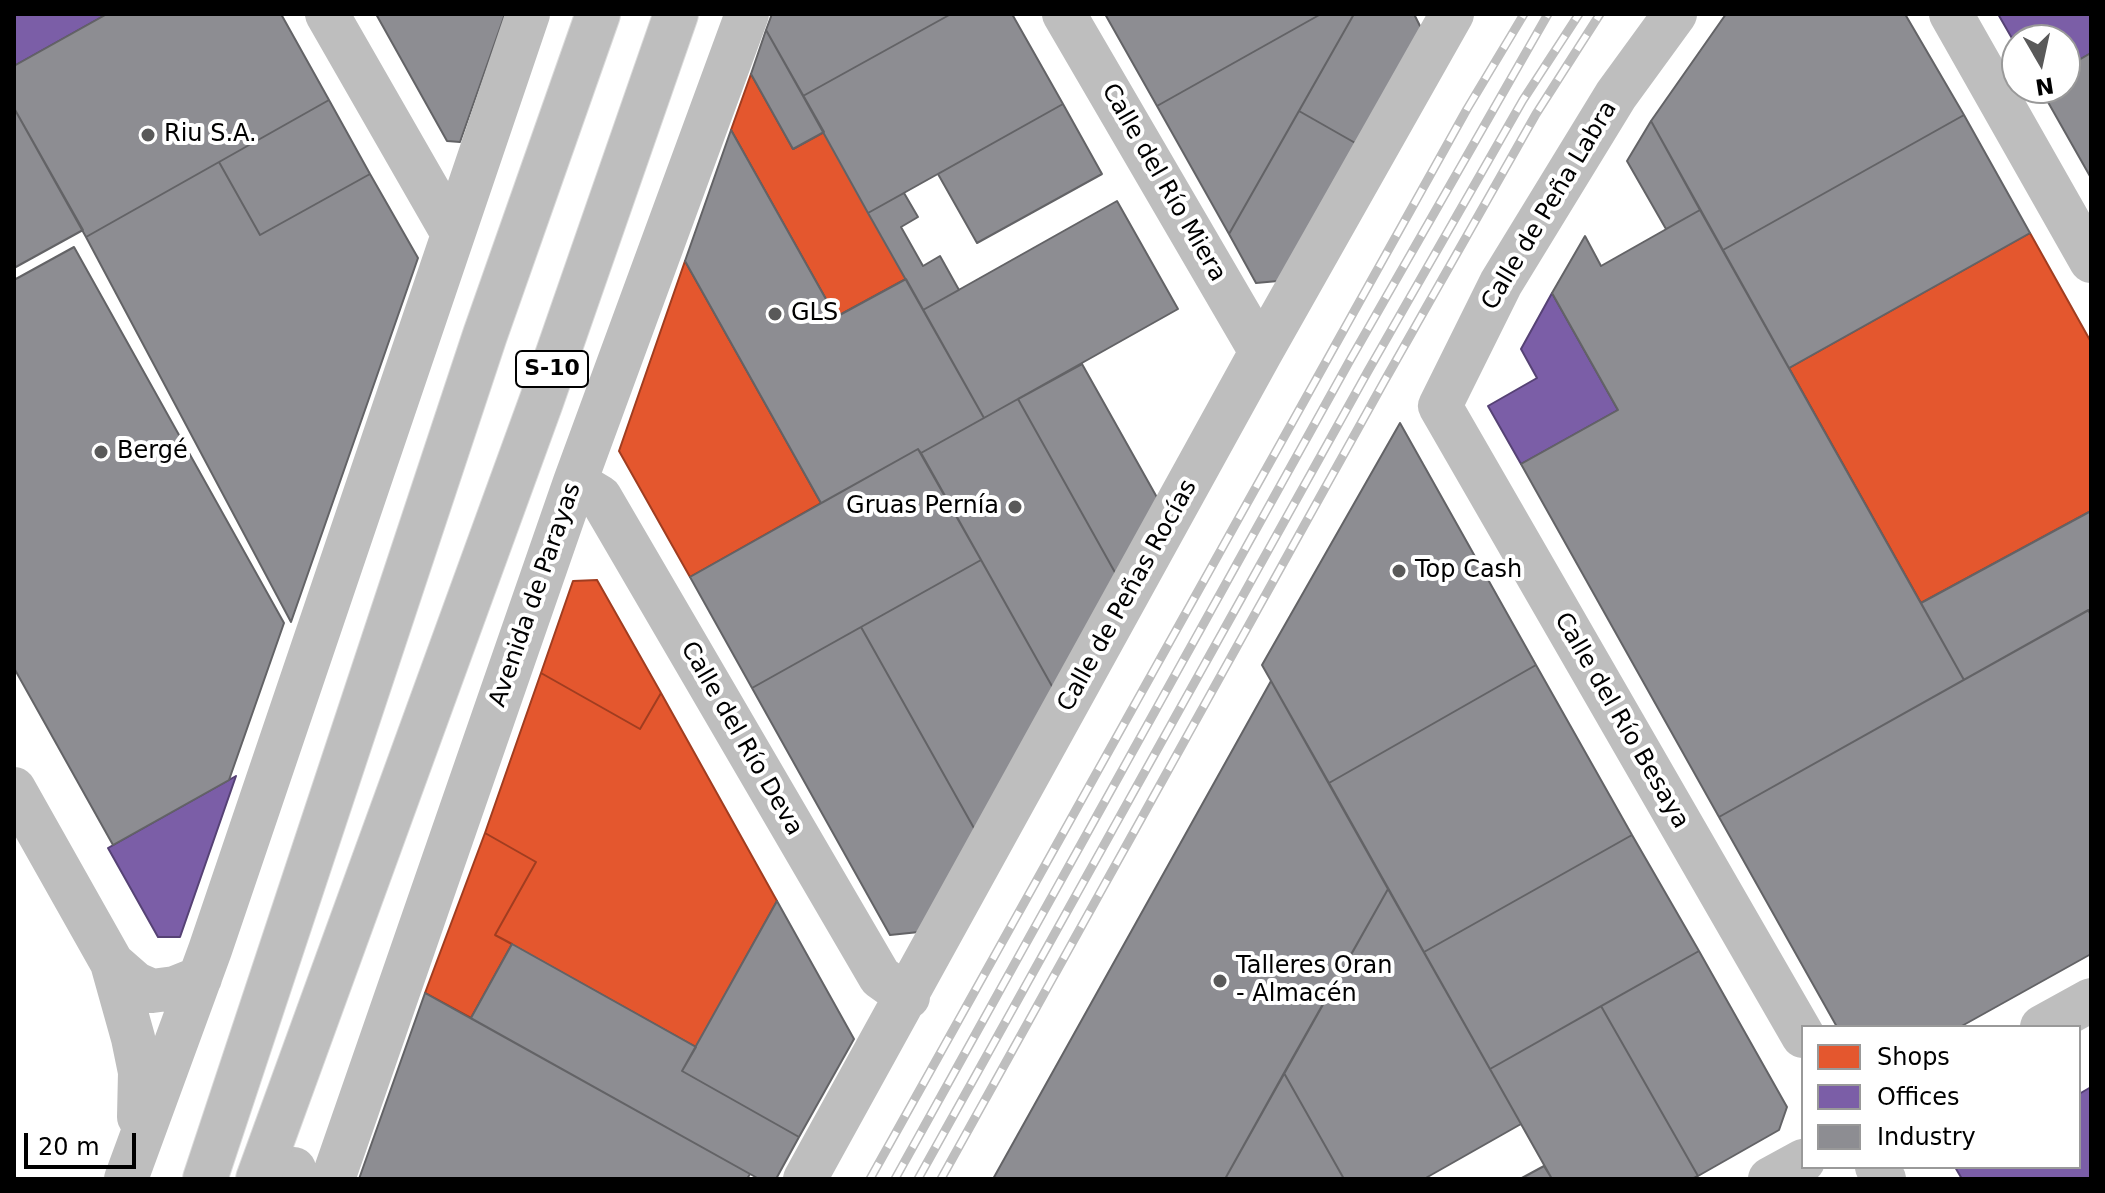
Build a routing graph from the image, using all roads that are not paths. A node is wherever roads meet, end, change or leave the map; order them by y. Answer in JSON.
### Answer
{"nodes":[{"id":1,"x":327,"y":14,"type":"edge"},
{"id":2,"x":528,"y":14,"type":"edge"},
{"id":3,"x":598,"y":14,"type":"edge"},
{"id":4,"x":676,"y":14,"type":"edge"},
{"id":5,"x":747,"y":14,"type":"edge"},
{"id":6,"x":1064,"y":14,"type":"edge"},
{"id":7,"x":1452,"y":14,"type":"edge"},
{"id":8,"x":1675,"y":14,"type":"edge"},
{"id":9,"x":1951,"y":14,"type":"edge"},
{"id":10,"x":452,"y":232,"type":"junction"},
{"id":11,"x":2091,"y":261,"type":"edge"},
{"id":12,"x":1261,"y":352,"type":"junction"},
{"id":13,"x":1440,"y":406,"type":"joint"},
{"id":14,"x":575,"y":482,"type":"junction"},
{"id":15,"x":362,"y":701,"type":"junction"},
{"id":16,"x":14,"y":789,"type":"edge"},
{"id":17,"x":112,"y":963,"type":"junction"},
{"id":18,"x":200,"y":978,"type":"junction"},
{"id":19,"x":908,"y":997,"type":"junction"},
{"id":20,"x":2091,"y":1000,"type":"edge"},
{"id":21,"x":2046,"y":1025,"type":"edge"},
{"id":22,"x":1801,"y":1033,"type":"edge"},
{"id":23,"x":133,"y":1161,"type":"edge"},
{"id":24,"x":1801,"y":1162,"type":"edge"},
{"id":25,"x":294,"y":1177,"type":"edge"},
{"id":26,"x":175,"y":1179,"type":"edge"},
{"id":27,"x":205,"y":1179,"type":"edge"},
{"id":28,"x":805,"y":1179,"type":"edge"},
{"id":29,"x":1770,"y":1179,"type":"edge"}],
"edges":[{"from":1,"to":10,"type":"main road"},
{"from":2,"to":10,"type":"main road"},
{"from":3,"to":15,"type":"main road","number":"S-10"},
{"from":4,"to":25,"type":"main road","number":"S-10"},
{"from":5,"to":14,"type":"main road","name":"Avenida de Parayas"},
{"from":6,"to":12,"type":"main road","name":"Calle del Río Miera"},
{"from":7,"to":12,"type":"main road","name":"Calle de Peñas Rocías"},
{"from":8,"to":13,"type":"main road","name":"Calle de Peña Labra"},
{"from":9,"to":11,"type":"main road"},
{"from":10,"to":18,"type":"main road"},
{"from":12,"to":19,"type":"main road","name":"Calle de Peñas Rocías"},
{"from":13,"to":22,"type":"main road","name":"Calle del Río Besaya"},
{"from":14,"to":19,"type":"main road","name":"Calle del Río Deva"},
{"from":14,"to":25,"type":"main road","name":"Avenida de Parayas"},
{"from":15,"to":26,"type":"main road"},
{"from":15,"to":27,"type":"main road","number":"S-10"},
{"from":16,"to":17,"type":"main road"},
{"from":17,"to":18,"type":"main road"},
{"from":17,"to":23,"type":"main road"},
{"from":18,"to":23,"type":"main road"},
{"from":19,"to":28,"type":"main road","name":"Calle de Peñas Rocías"},
{"from":20,"to":21,"type":"main road"},
{"from":24,"to":29,"type":"main road"}]}
